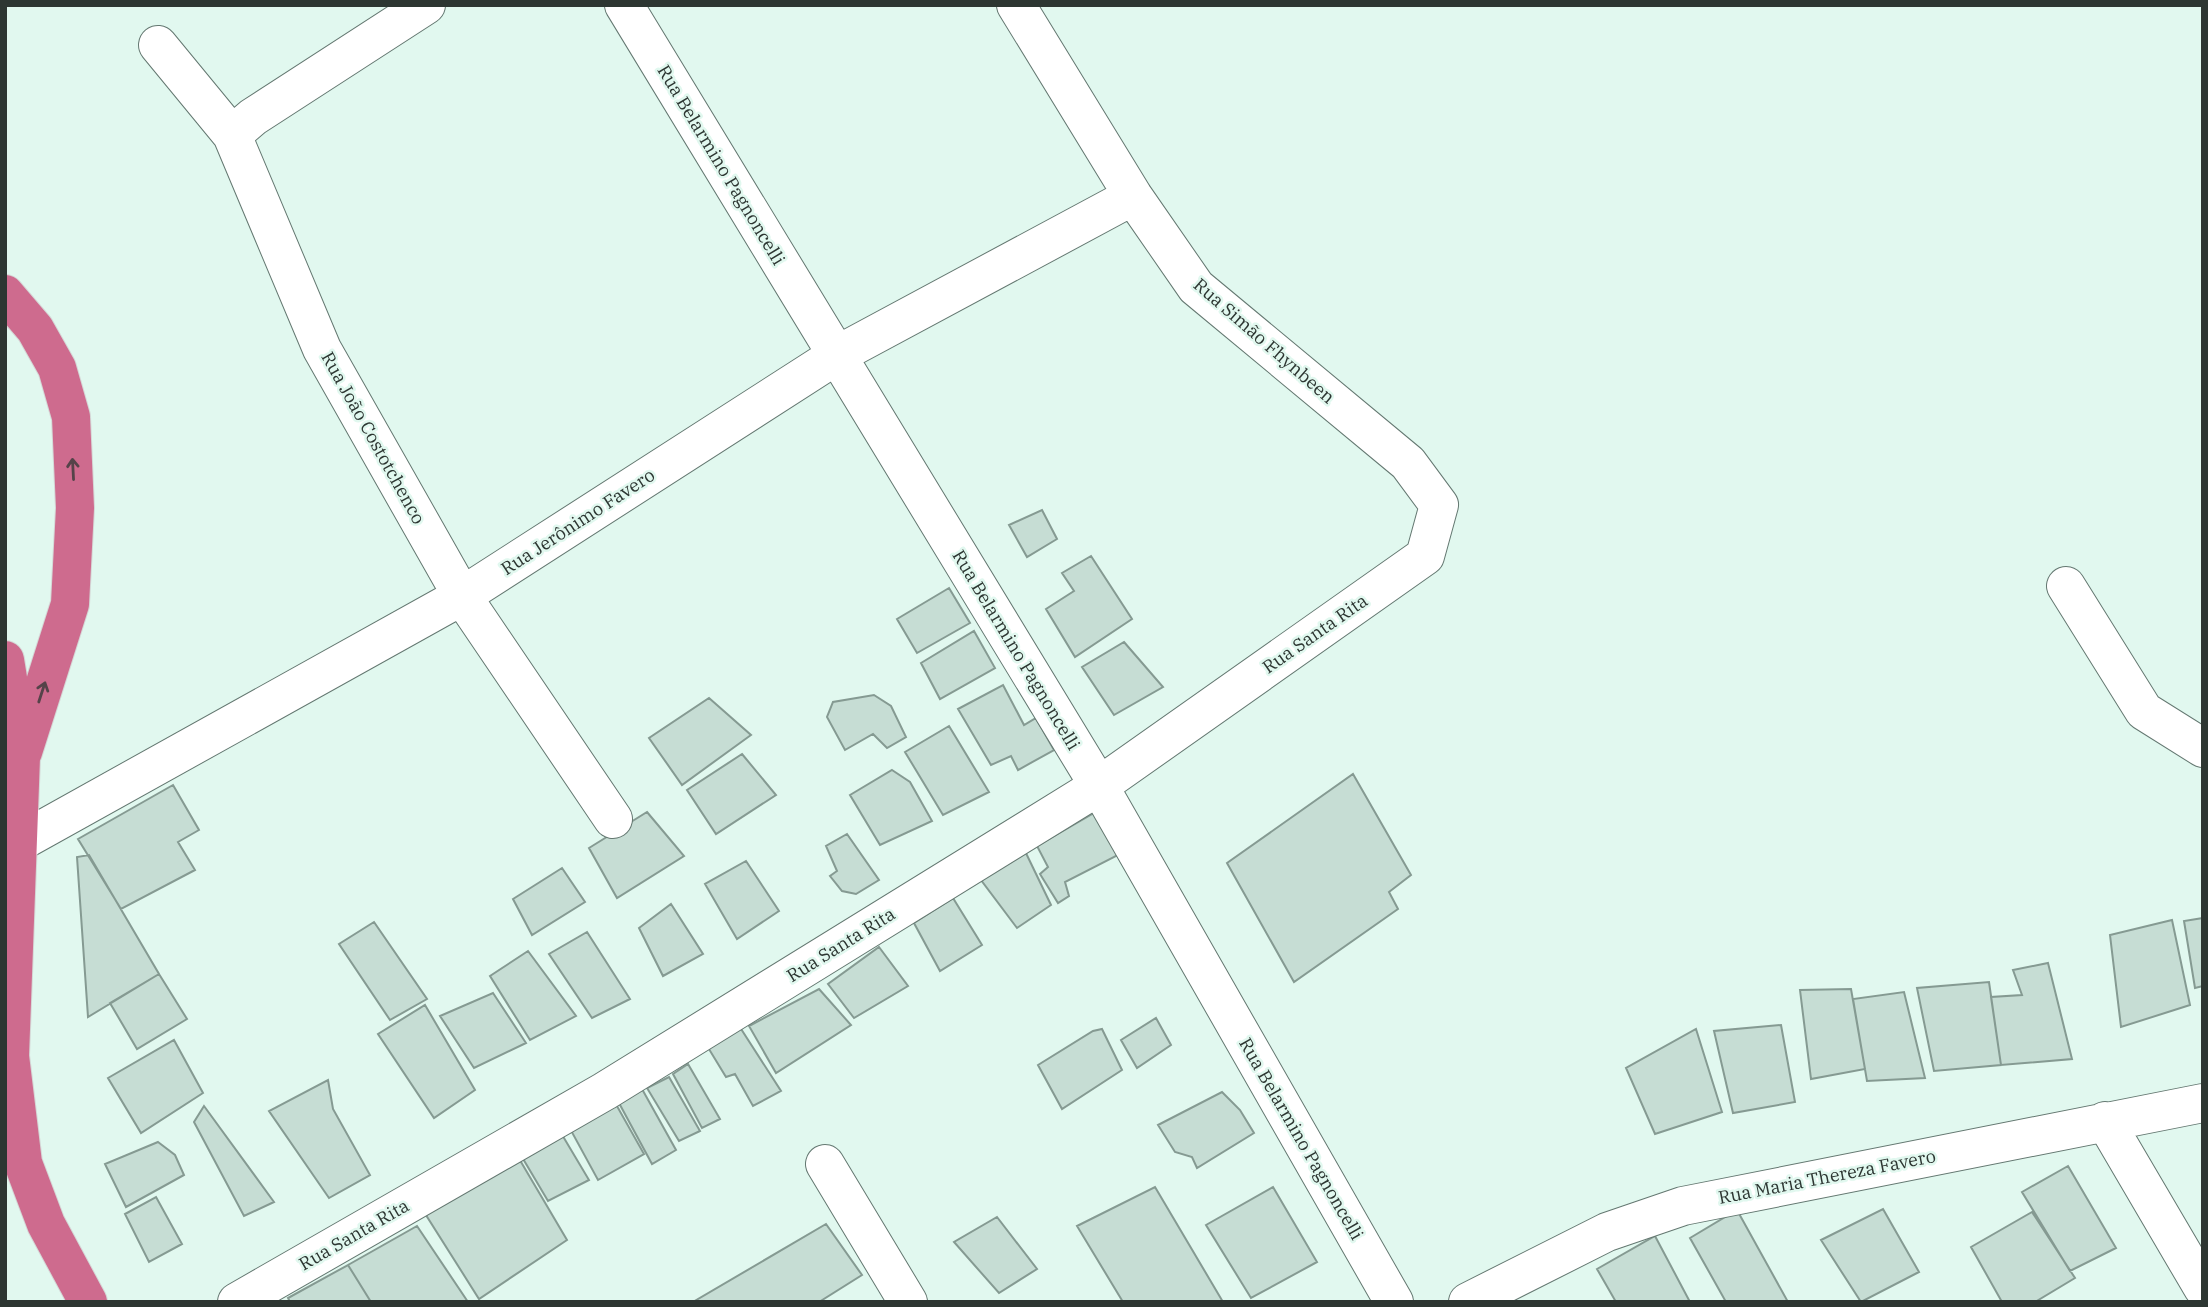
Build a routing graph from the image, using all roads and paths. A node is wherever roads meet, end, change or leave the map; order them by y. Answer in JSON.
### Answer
{"nodes":[{"id":1,"x":426,"y":5,"type":"edge"},
{"id":2,"x":624,"y":5,"type":"edge"},
{"id":3,"x":1016,"y":5,"type":"edge"},
{"id":4,"x":158,"y":45,"type":"dead end"},
{"id":5,"x":232,"y":135,"type":"junction"},
{"id":6,"x":1133,"y":196,"type":"junction"},
{"id":7,"x":5,"y":294,"type":"edge"},
{"id":8,"x":837,"y":355,"type":"junction"},
{"id":9,"x":1425,"y":556,"type":"joint"},
{"id":10,"x":2066,"y":586,"type":"dead end"},
{"id":11,"x":462,"y":596,"type":"junction"},
{"id":12,"x":5,"y":660,"type":"edge"},
{"id":13,"x":2203,"y":748,"type":"edge"},
{"id":14,"x":22,"y":757,"type":"junction"},
{"id":15,"x":1099,"y":786,"type":"junction"},
{"id":16,"x":613,"y":819,"type":"dead end"},
{"id":17,"x":20,"y":842,"type":"junction"},
{"id":18,"x":2203,"y":1103,"type":"edge"},
{"id":19,"x":2105,"y":1121,"type":"junction"},
{"id":20,"x":825,"y":1164,"type":"dead end"},
{"id":21,"x":2203,"y":1288,"type":"edge"},
{"id":22,"x":88,"y":1302,"type":"edge"},
{"id":23,"x":237,"y":1302,"type":"edge"},
{"id":24,"x":908,"y":1302,"type":"edge"},
{"id":25,"x":1394,"y":1302,"type":"edge"},
{"id":26,"x":1468,"y":1302,"type":"edge"}],
"edges":[{"from":1,"to":5,"type":"street"},
{"from":2,"to":8,"type":"street","name":"Rua Belarmino Pagnoncelli"},
{"from":3,"to":6,"type":"street","name":"Rua Simão Fhynbeen"},
{"from":4,"to":5,"type":"street","name":"Rua João Costotchenco"},
{"from":5,"to":11,"type":"street","name":"Rua João Costotchenco"},
{"from":6,"to":8,"type":"street","name":"Rua Jerônimo Favero"},
{"from":6,"to":9,"type":"street","name":"Rua Simão Fhynbeen"},
{"from":14,"to":7,"type":"highway","one_way":true},
{"from":8,"to":11,"type":"street","name":"Rua Jerônimo Favero"},
{"from":8,"to":15,"type":"street","name":"Rua Belarmino Pagnoncelli"},
{"from":9,"to":15,"type":"street","name":"Rua Santa Rita"},
{"from":10,"to":13,"type":"street"},
{"from":11,"to":16,"type":"street","name":"Rua João Costotchenco"},
{"from":11,"to":17,"type":"street","name":"Rua Jerônimo Favero"},
{"from":12,"to":14,"type":"highway"},
{"from":14,"to":17,"type":"highway"},
{"from":15,"to":23,"type":"street","name":"Rua Santa Rita"},
{"from":15,"to":25,"type":"street","name":"Rua Belarmino Pagnoncelli"},
{"from":17,"to":22,"type":"highway"},
{"from":18,"to":19,"type":"street","name":"Rua Maria Thereza Favero"},
{"from":19,"to":21,"type":"street"},
{"from":19,"to":26,"type":"street","name":"Rua Maria Thereza Favero"},
{"from":20,"to":24,"type":"street"}]}
